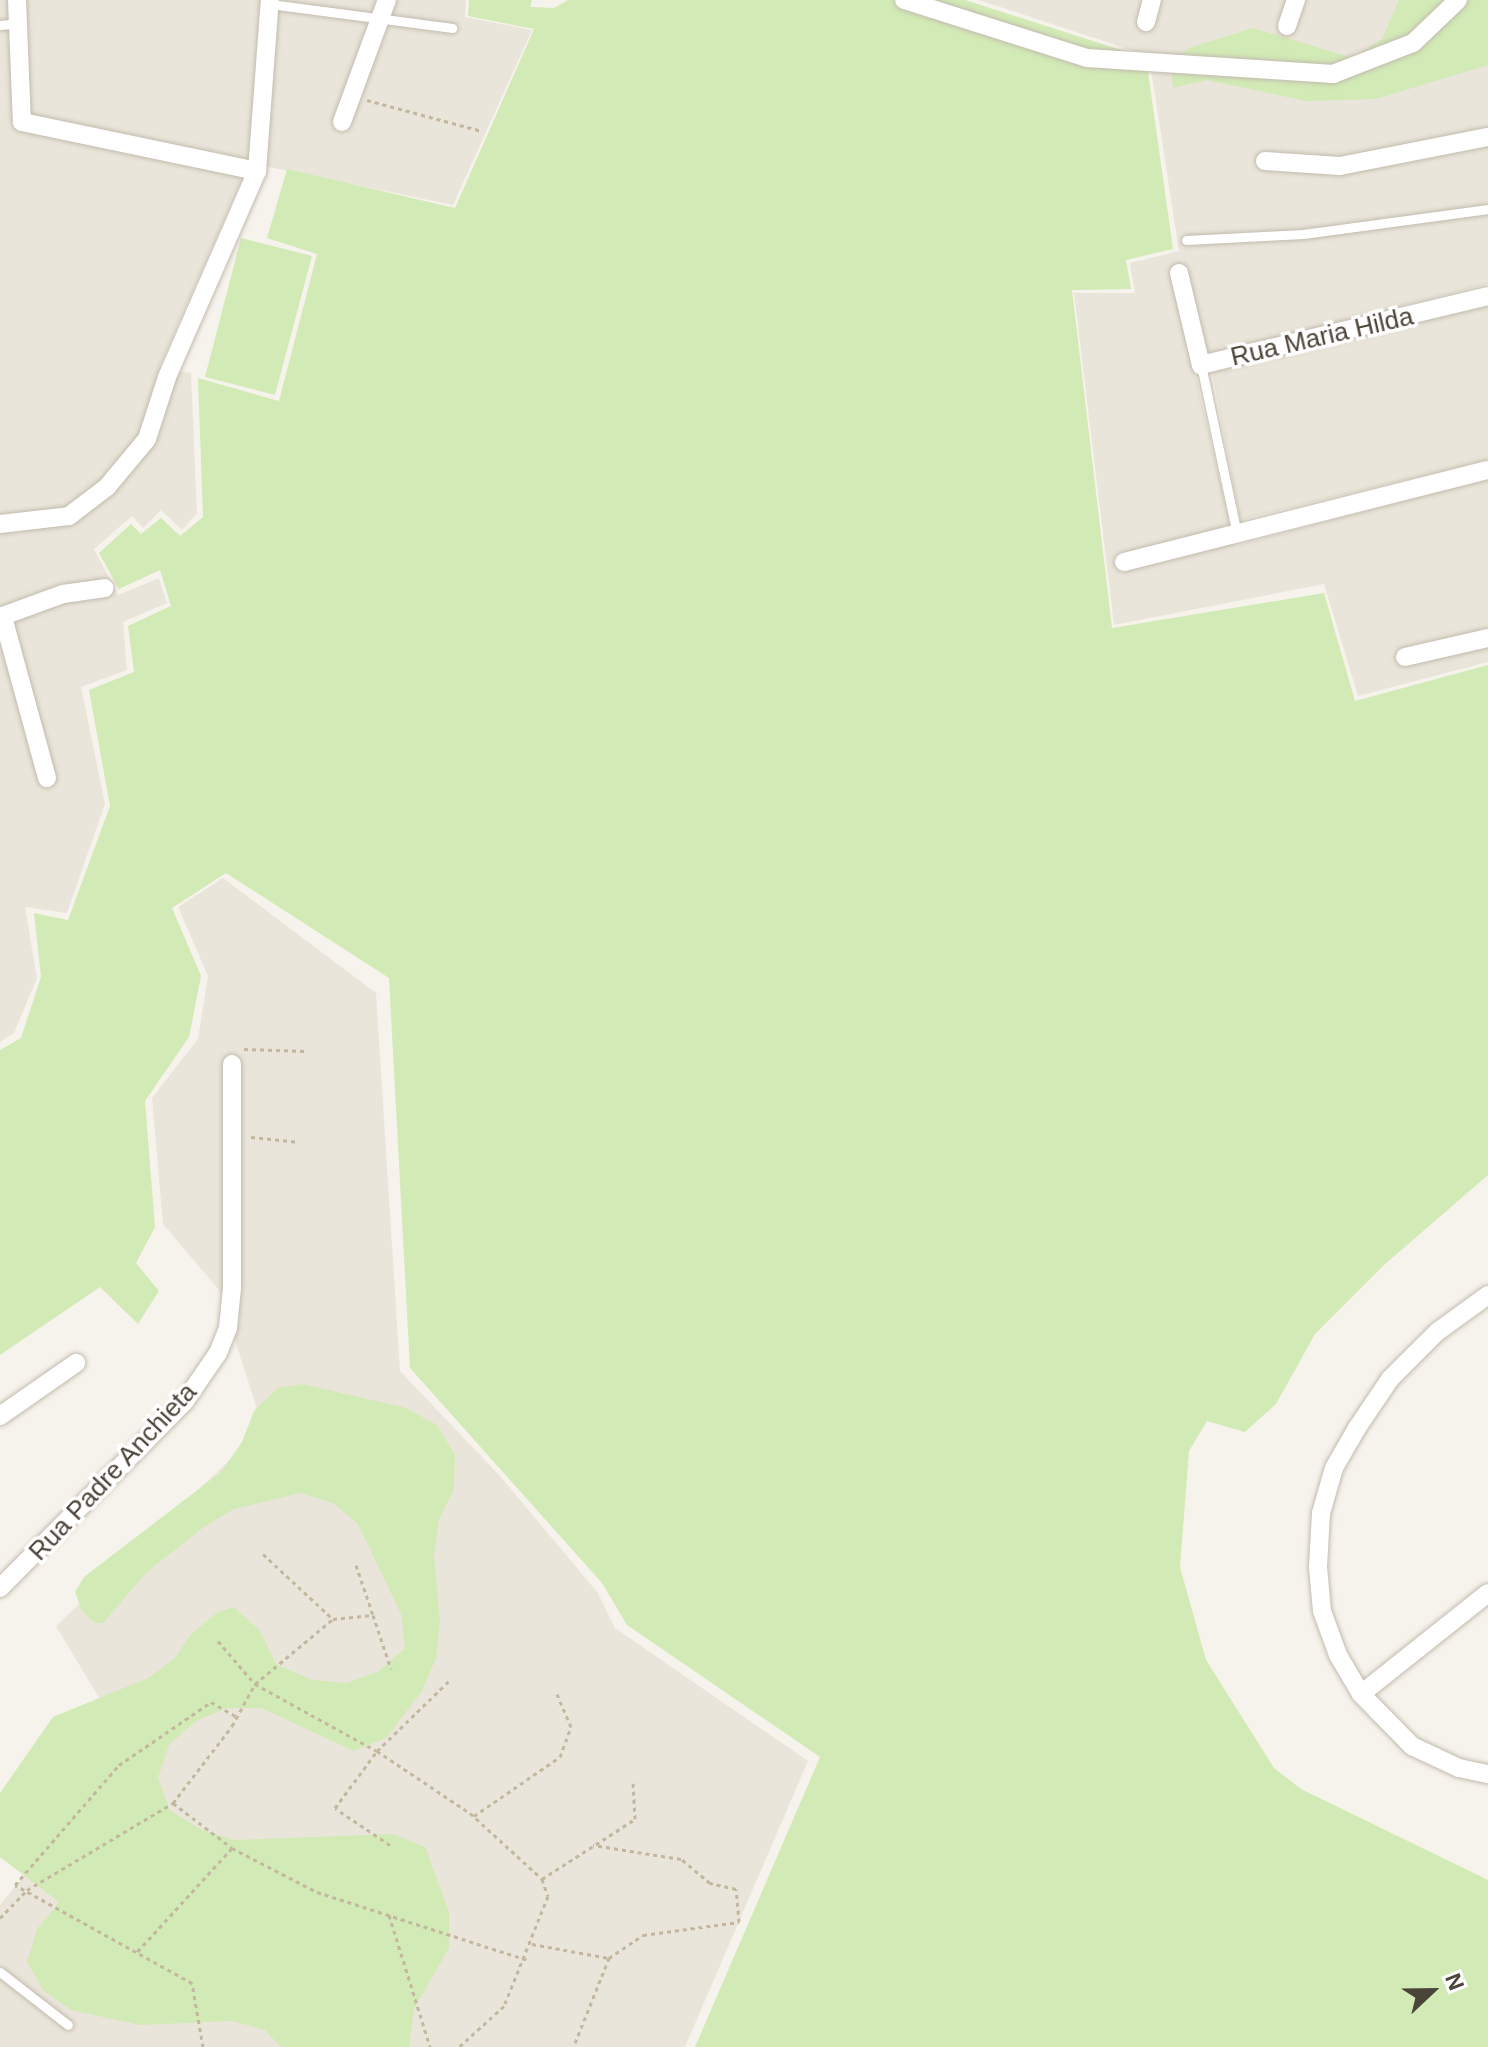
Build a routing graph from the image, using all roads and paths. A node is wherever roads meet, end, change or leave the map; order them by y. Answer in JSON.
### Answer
{"nodes":[{"id":1,"x":17,"y":0,"type":"edge"},
{"id":2,"x":387,"y":0,"type":"edge"},
{"id":3,"x":904,"y":0,"type":"edge"},
{"id":4,"x":1152,"y":0,"type":"edge"},
{"id":5,"x":1296,"y":0,"type":"edge"},
{"id":6,"x":1458,"y":0,"type":"edge"},
{"id":7,"x":270,"y":2,"type":"edge"},
{"id":8,"x":381,"y":20,"type":"junction"},
{"id":9,"x":1146,"y":22,"type":"dead end"},
{"id":10,"x":20,"y":23,"type":"junction"},
{"id":11,"x":0,"y":25,"type":"edge"},
{"id":12,"x":1287,"y":26,"type":"dead end"},
{"id":13,"x":452,"y":28,"type":"dead end"},
{"id":14,"x":352,"y":96,"type":"junction"},
{"id":15,"x":342,"y":122,"type":"dead end"},
{"id":16,"x":482,"y":131,"type":"dead end"},
{"id":17,"x":1488,"y":137,"type":"edge"},
{"id":18,"x":1265,"y":161,"type":"dead end"},
{"id":19,"x":257,"y":171,"type":"junction"},
{"id":20,"x":1488,"y":209,"type":"edge"},
{"id":21,"x":1186,"y":240,"type":"dead end"},
{"id":22,"x":1179,"y":273,"type":"dead end"},
{"id":23,"x":1488,"y":296,"type":"edge"},
{"id":24,"x":1201,"y":365,"type":"junction"},
{"id":25,"x":1488,"y":470,"type":"edge"},
{"id":26,"x":0,"y":524,"type":"edge"},
{"id":27,"x":1238,"y":535,"type":"junction"},
{"id":28,"x":1124,"y":562,"type":"dead end"},
{"id":29,"x":105,"y":588,"type":"dead end"},
{"id":30,"x":1,"y":617,"type":"edge"},
{"id":31,"x":1488,"y":638,"type":"edge"},
{"id":32,"x":1405,"y":657,"type":"dead end"},
{"id":33,"x":47,"y":778,"type":"dead end"},
{"id":34,"x":305,"y":1051,"type":"dead end"},
{"id":35,"x":232,"y":1064,"type":"joint"},
{"id":36,"x":232,"y":1135,"type":"junction"},
{"id":37,"x":299,"y":1142,"type":"dead end"},
{"id":38,"x":1488,"y":1295,"type":"edge"},
{"id":39,"x":76,"y":1363,"type":"dead end"},
{"id":40,"x":0,"y":1416,"type":"edge"},
{"id":41,"x":263,"y":1554,"type":"dead end"},
{"id":42,"x":356,"y":1565,"type":"dead end"},
{"id":43,"x":0,"y":1588,"type":"edge"},
{"id":44,"x":1488,"y":1593,"type":"edge"},
{"id":45,"x":373,"y":1615,"type":"junction"},
{"id":46,"x":333,"y":1619,"type":"junction"},
{"id":47,"x":218,"y":1641,"type":"dead end"},
{"id":48,"x":391,"y":1669,"type":"dead end"},
{"id":49,"x":451,"y":1679,"type":"dead end"},
{"id":50,"x":255,"y":1684,"type":"junction"},
{"id":51,"x":556,"y":1691,"type":"dead end"},
{"id":52,"x":1361,"y":1694,"type":"junction"},
{"id":53,"x":237,"y":1717,"type":"junction"},
{"id":54,"x":377,"y":1751,"type":"junction"},
{"id":55,"x":1488,"y":1774,"type":"edge"},
{"id":56,"x":633,"y":1782,"type":"dead end"},
{"id":57,"x":173,"y":1803,"type":"junction"},
{"id":58,"x":474,"y":1816,"type":"junction"},
{"id":59,"x":390,"y":1845,"type":"dead end"},
{"id":60,"x":593,"y":1845,"type":"junction"},
{"id":61,"x":232,"y":1848,"type":"junction"},
{"id":62,"x":542,"y":1879,"type":"junction"},
{"id":63,"x":27,"y":1890,"type":"junction"},
{"id":64,"x":389,"y":1915,"type":"junction"},
{"id":65,"x":0,"y":1918,"type":"edge"},
{"id":66,"x":532,"y":1944,"type":"junction"},
{"id":67,"x":137,"y":1952,"type":"junction"},
{"id":68,"x":609,"y":1958,"type":"junction"},
{"id":69,"x":527,"y":1960,"type":"junction"},
{"id":70,"x":0,"y":1972,"type":"edge"},
{"id":71,"x":68,"y":2025,"type":"dead end"},
{"id":72,"x":575,"y":2043,"type":"dead end"},
{"id":73,"x":203,"y":2047,"type":"edge"},
{"id":74,"x":430,"y":2047,"type":"edge"},
{"id":75,"x":459,"y":2047,"type":"edge"}],
"edges":[{"from":1,"to":10,"type":"street"},
{"from":2,"to":8,"type":"street"},
{"from":3,"to":6,"type":"street"},
{"from":4,"to":9,"type":"street"},
{"from":5,"to":12,"type":"street"},
{"from":7,"to":8,"type":"lane"},
{"from":7,"to":19,"type":"street"},
{"from":8,"to":13,"type":"lane"},
{"from":8,"to":14,"type":"street"},
{"from":10,"to":11,"type":"lane"},
{"from":10,"to":19,"type":"street"},
{"from":14,"to":15,"type":"street"},
{"from":14,"to":16,"type":"path"},
{"from":17,"to":18,"type":"street"},
{"from":19,"to":26,"type":"street"},
{"from":20,"to":21,"type":"lane"},
{"from":22,"to":24,"type":"street","name":"Rua Maria Hilda"},
{"from":23,"to":24,"type":"street","name":"Rua Maria Hilda"},
{"from":24,"to":27,"type":"lane"},
{"from":25,"to":27,"type":"street"},
{"from":27,"to":28,"type":"street"},
{"from":29,"to":30,"type":"street"},
{"from":30,"to":33,"type":"street"},
{"from":31,"to":32,"type":"street"},
{"from":34,"to":35,"type":"path"},
{"from":35,"to":36,"type":"street","name":"Rua Padre Anchieta"},
{"from":36,"to":37,"type":"path"},
{"from":36,"to":43,"type":"street","name":"Rua Padre Anchieta"},
{"from":38,"to":52,"type":"street"},
{"from":39,"to":40,"type":"street"},
{"from":41,"to":46,"type":"path"},
{"from":42,"to":45,"type":"path"},
{"from":44,"to":52,"type":"street"},
{"from":45,"to":46,"type":"path"},
{"from":45,"to":48,"type":"path"},
{"from":46,"to":50,"type":"path"},
{"from":47,"to":50,"type":"path"},
{"from":49,"to":54,"type":"path"},
{"from":50,"to":53,"type":"path"},
{"from":50,"to":54,"type":"path"},
{"from":51,"to":58,"type":"path"},
{"from":52,"to":55,"type":"street"},
{"from":53,"to":57,"type":"path"},
{"from":53,"to":63,"type":"path"},
{"from":54,"to":58,"type":"path"},
{"from":54,"to":59,"type":"path"},
{"from":56,"to":60,"type":"path"},
{"from":57,"to":61,"type":"path"},
{"from":57,"to":63,"type":"path"},
{"from":58,"to":62,"type":"path"},
{"from":60,"to":62,"type":"path"},
{"from":60,"to":68,"type":"path"},
{"from":61,"to":64,"type":"path"},
{"from":61,"to":67,"type":"path"},
{"from":62,"to":66,"type":"path"},
{"from":63,"to":65,"type":"path"},
{"from":63,"to":67,"type":"path"},
{"from":64,"to":69,"type":"path"},
{"from":64,"to":74,"type":"path"},
{"from":66,"to":68,"type":"path"},
{"from":66,"to":69,"type":"path"},
{"from":67,"to":73,"type":"path"},
{"from":68,"to":72,"type":"path"},
{"from":69,"to":75,"type":"path"},
{"from":70,"to":71,"type":"lane"}]}
